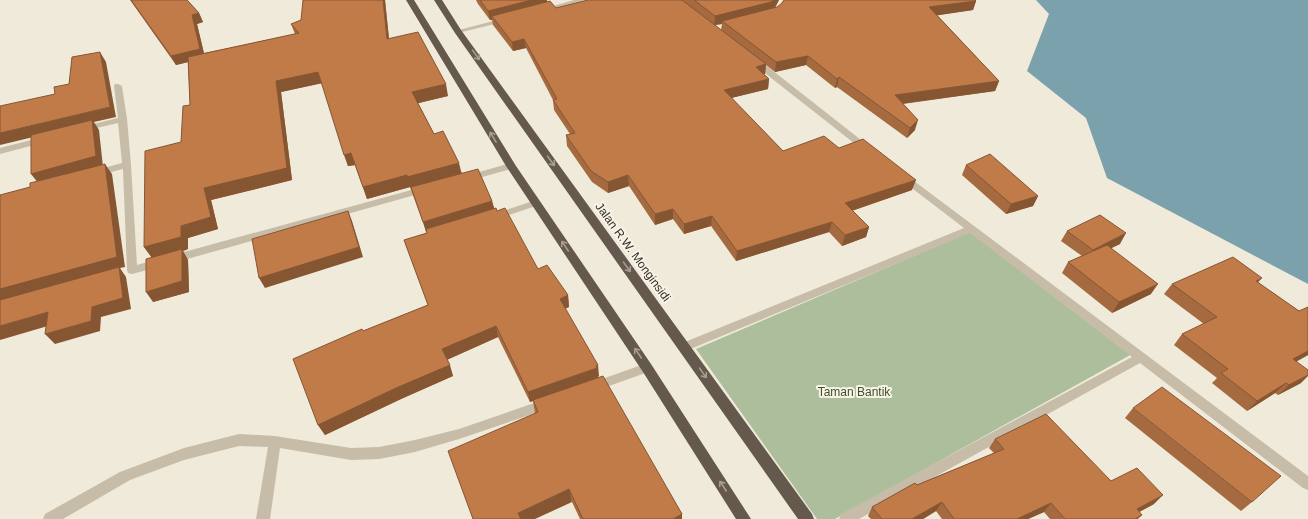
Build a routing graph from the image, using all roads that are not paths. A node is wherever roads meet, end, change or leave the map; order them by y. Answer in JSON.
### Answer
{"nodes":[{"id":1,"x":410,"y":0,"type":"edge"},
{"id":2,"x":438,"y":0,"type":"edge"},
{"id":3,"x":582,"y":0,"type":"edge"},
{"id":4,"x":536,"y":12,"type":"edge"},
{"id":5,"x":513,"y":18,"type":"edge"},
{"id":6,"x":458,"y":31,"type":"junction"},
{"id":7,"x":745,"y":53,"type":"edge"},
{"id":8,"x":118,"y":86,"type":"dead end"},
{"id":9,"x":123,"y":119,"type":"junction"},
{"id":10,"x":77,"y":131,"type":"edge"},
{"id":11,"x":54,"y":137,"type":"edge"},
{"id":12,"x":0,"y":151,"type":"edge"},
{"id":13,"x":876,"y":156,"type":"edge"},
{"id":14,"x":127,"y":165,"type":"junction"},
{"id":15,"x":511,"y":166,"type":"junction"},
{"id":16,"x":895,"y":170,"type":"edge"},
{"id":17,"x":90,"y":174,"type":"edge"},
{"id":18,"x":458,"y":180,"type":"edge"},
{"id":19,"x":435,"y":187,"type":"edge"},
{"id":20,"x":536,"y":203,"type":"junction"},
{"id":21,"x":482,"y":220,"type":"edge"},
{"id":22,"x":970,"y":229,"type":"junction"},
{"id":23,"x":684,"y":346,"type":"junction"},
{"id":24,"x":1141,"y":357,"type":"junction"},
{"id":25,"x":648,"y":368,"type":"junction"},
{"id":26,"x":587,"y":389,"type":"edge"},
{"id":27,"x":557,"y":400,"type":"edge"},
{"id":28,"x":275,"y":442,"type":"junction"},
{"id":29,"x":1308,"y":484,"type":"edge"},
{"id":30,"x":50,"y":519,"type":"edge"},
{"id":31,"x":263,"y":519,"type":"edge"},
{"id":32,"x":744,"y":519,"type":"edge"},
{"id":33,"x":807,"y":519,"type":"edge"},
{"id":34,"x":846,"y":519,"type":"edge"}],
"edges":[{"from":15,"to":1,"type":"highway","one_way":true},
{"from":2,"to":6,"type":"highway","name":"Jalan R.W. Monginsidi"},
{"from":3,"to":4,"type":"street"},
{"from":5,"to":6,"type":"street"},
{"from":6,"to":23,"type":"highway","name":"Jalan R.W. Monginsidi","one_way":true},
{"from":7,"to":13,"type":"street"},
{"from":8,"to":9,"type":"street"},
{"from":9,"to":10,"type":"street"},
{"from":9,"to":14,"type":"street"},
{"from":11,"to":12,"type":"street"},
{"from":14,"to":17,"type":"street"},
{"from":14,"to":19,"type":"street"},
{"from":15,"to":18,"type":"street"},
{"from":15,"to":20,"type":"highway"},
{"from":16,"to":22,"type":"street"},
{"from":20,"to":21,"type":"street"},
{"from":25,"to":20,"type":"highway","one_way":true},
{"from":22,"to":23,"type":"street"},
{"from":22,"to":24,"type":"street"},
{"from":23,"to":33,"type":"highway","name":"Jalan R.W. Monginsidi","one_way":true},
{"from":24,"to":29,"type":"street"},
{"from":24,"to":34,"type":"street"},
{"from":25,"to":26,"type":"street"},
{"from":32,"to":25,"type":"highway","one_way":true},
{"from":27,"to":28,"type":"street"},
{"from":28,"to":30,"type":"street"},
{"from":28,"to":31,"type":"street"}]}
